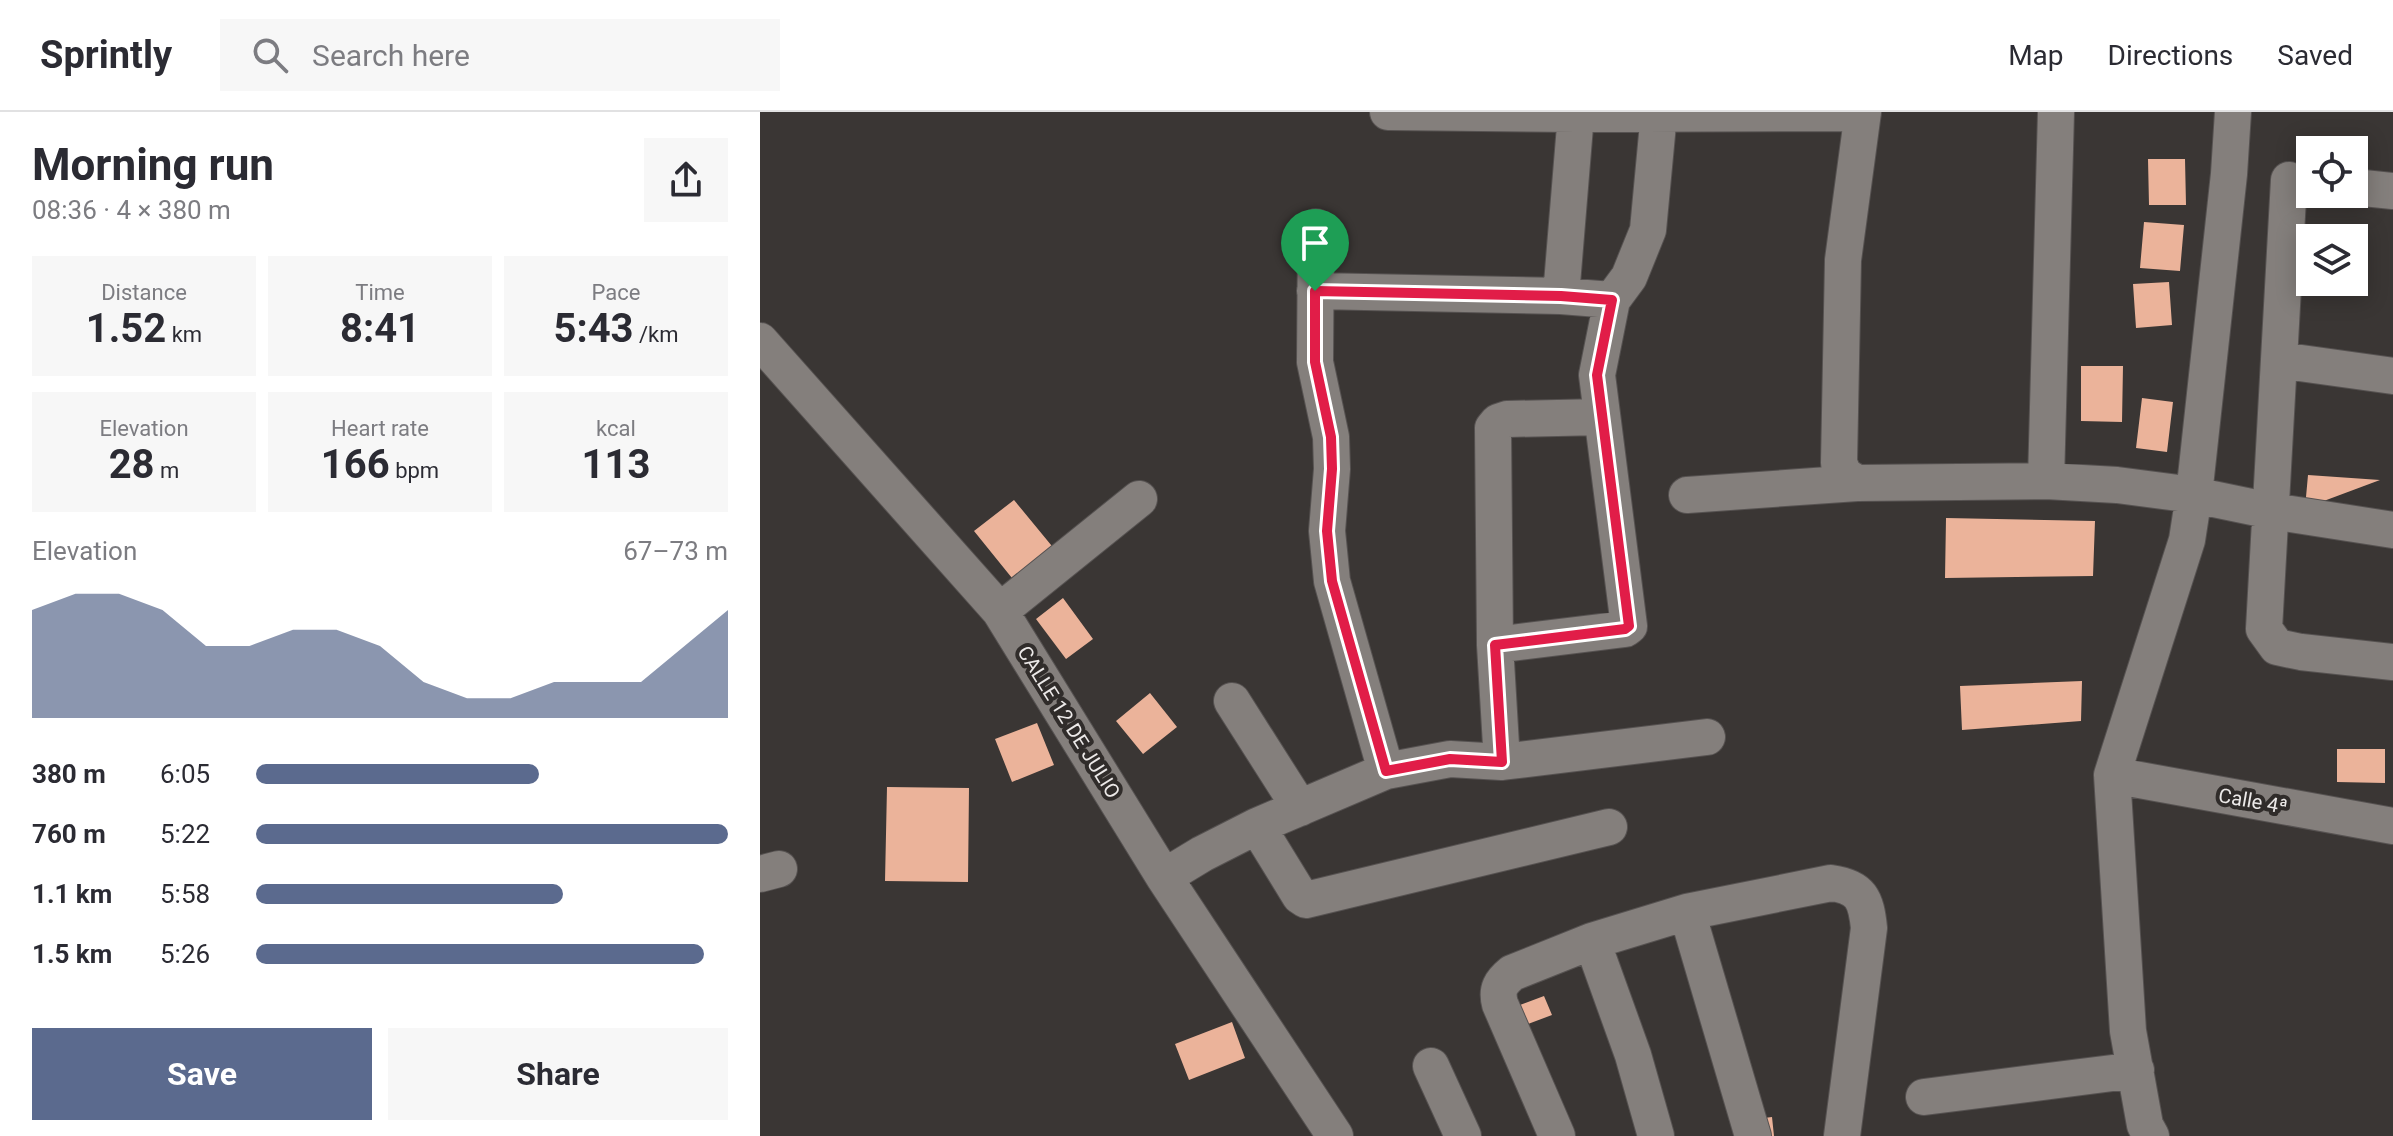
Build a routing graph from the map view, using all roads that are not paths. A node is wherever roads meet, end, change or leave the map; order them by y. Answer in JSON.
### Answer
{"nodes":[{"id":1,"x":1388,"y":112,"type":"edge"},
{"id":2,"x":2056,"y":112,"type":"edge"},
{"id":3,"x":2233,"y":112,"type":"edge"},
{"id":4,"x":1659,"y":113,"type":"edge"},
{"id":5,"x":1863,"y":113,"type":"edge"},
{"id":6,"x":1576,"y":114,"type":"junction"},
{"id":7,"x":2229,"y":174,"type":"junction"},
{"id":8,"x":2296,"y":181,"type":"edge"},
{"id":9,"x":2368,"y":188,"type":"edge"},
{"id":10,"x":2393,"y":191,"type":"edge"},
{"id":11,"x":2297,"y":208,"type":"edge"},
{"id":12,"x":1316,"y":227,"type":"dead end"},
{"id":13,"x":1315,"y":291,"type":"junction"},
{"id":14,"x":1561,"y":296,"type":"junction"},
{"id":15,"x":1612,"y":300,"type":"junction"},
{"id":16,"x":760,"y":341,"type":"edge"},
{"id":17,"x":2279,"y":360,"type":"junction"},
{"id":18,"x":2393,"y":376,"type":"edge"},
{"id":19,"x":1602,"y":417,"type":"junction"},
{"id":20,"x":2046,"y":481,"type":"junction"},
{"id":21,"x":1857,"y":483,"type":"junction"},
{"id":22,"x":1687,"y":495,"type":"dead end"},
{"id":23,"x":2194,"y":495,"type":"junction"},
{"id":24,"x":1139,"y":499,"type":"dead end"},
{"id":25,"x":2271,"y":511,"type":"junction"},
{"id":26,"x":2393,"y":530,"type":"edge"},
{"id":27,"x":1000,"y":611,"type":"junction"},
{"id":28,"x":1495,"y":645,"type":"junction"},
{"id":29,"x":2393,"y":662,"type":"edge"},
{"id":30,"x":1232,"y":701,"type":"dead end"},
{"id":31,"x":1707,"y":737,"type":"dead end"},
{"id":32,"x":1502,"y":762,"type":"junction"},
{"id":33,"x":1386,"y":771,"type":"junction"},
{"id":34,"x":2112,"y":775,"type":"junction"},
{"id":35,"x":1300,"y":808,"type":"junction"},
{"id":36,"x":1257,"y":826,"type":"junction"},
{"id":37,"x":2393,"y":826,"type":"edge"},
{"id":38,"x":1609,"y":827,"type":"dead end"},
{"id":39,"x":1164,"y":877,"type":"junction"},
{"id":40,"x":1687,"y":912,"type":"junction"},
{"id":41,"x":1592,"y":941,"type":"junction"},
{"id":42,"x":1431,"y":1066,"type":"dead end"},
{"id":43,"x":2136,"y":1070,"type":"junction"},
{"id":44,"x":1924,"y":1097,"type":"dead end"},
{"id":45,"x":1335,"y":1136,"type":"edge"},
{"id":46,"x":1463,"y":1136,"type":"edge"},
{"id":47,"x":1557,"y":1136,"type":"edge"},
{"id":48,"x":1656,"y":1136,"type":"edge"},
{"id":49,"x":1753,"y":1136,"type":"edge"},
{"id":50,"x":1842,"y":1136,"type":"edge"},
{"id":51,"x":2151,"y":1136,"type":"edge"}],
"edges":[{"from":1,"to":6,"type":"street"},
{"from":2,"to":20,"type":"street"},
{"from":3,"to":7,"type":"street"},
{"from":4,"to":5,"type":"street"},
{"from":4,"to":6,"type":"street"},
{"from":4,"to":15,"type":"street"},
{"from":5,"to":21,"type":"street"},
{"from":6,"to":14,"type":"street"},
{"from":7,"to":8,"type":"street"},
{"from":7,"to":23,"type":"street"},
{"from":9,"to":10,"type":"street"},
{"from":11,"to":17,"type":"street"},
{"from":12,"to":13,"type":"street"},
{"from":13,"to":14,"type":"street"},
{"from":13,"to":33,"type":"street"},
{"from":14,"to":15,"type":"street"},
{"from":15,"to":19,"type":"street"},
{"from":16,"to":27,"type":"street","name":"CALLE 12 DE JULIO"},
{"from":17,"to":18,"type":"street"},
{"from":17,"to":25,"type":"street"},
{"from":19,"to":28,"type":"street"},
{"from":19,"to":28,"type":"street"},
{"from":20,"to":21,"type":"street"},
{"from":20,"to":23,"type":"street"},
{"from":21,"to":22,"type":"street"},
{"from":23,"to":25,"type":"street"},
{"from":23,"to":34,"type":"street"},
{"from":24,"to":27,"type":"street"},
{"from":25,"to":26,"type":"street"},
{"from":25,"to":29,"type":"street"},
{"from":27,"to":39,"type":"street","name":"CALLE 12 DE JULIO"},
{"from":28,"to":32,"type":"street"},
{"from":30,"to":35,"type":"street"},
{"from":31,"to":32,"type":"street"},
{"from":32,"to":33,"type":"street"},
{"from":33,"to":35,"type":"street"},
{"from":34,"to":37,"type":"street","name":"Calle 4ª"},
{"from":34,"to":43,"type":"street"},
{"from":35,"to":36,"type":"street"},
{"from":36,"to":38,"type":"street"},
{"from":36,"to":39,"type":"street"},
{"from":39,"to":45,"type":"street","name":"CALLE 12 DE JULIO"},
{"from":40,"to":41,"type":"street"},
{"from":40,"to":49,"type":"street"},
{"from":40,"to":50,"type":"street"},
{"from":41,"to":47,"type":"street"},
{"from":41,"to":48,"type":"street"},
{"from":42,"to":46,"type":"street"},
{"from":43,"to":44,"type":"street"},
{"from":43,"to":51,"type":"street"}]}
